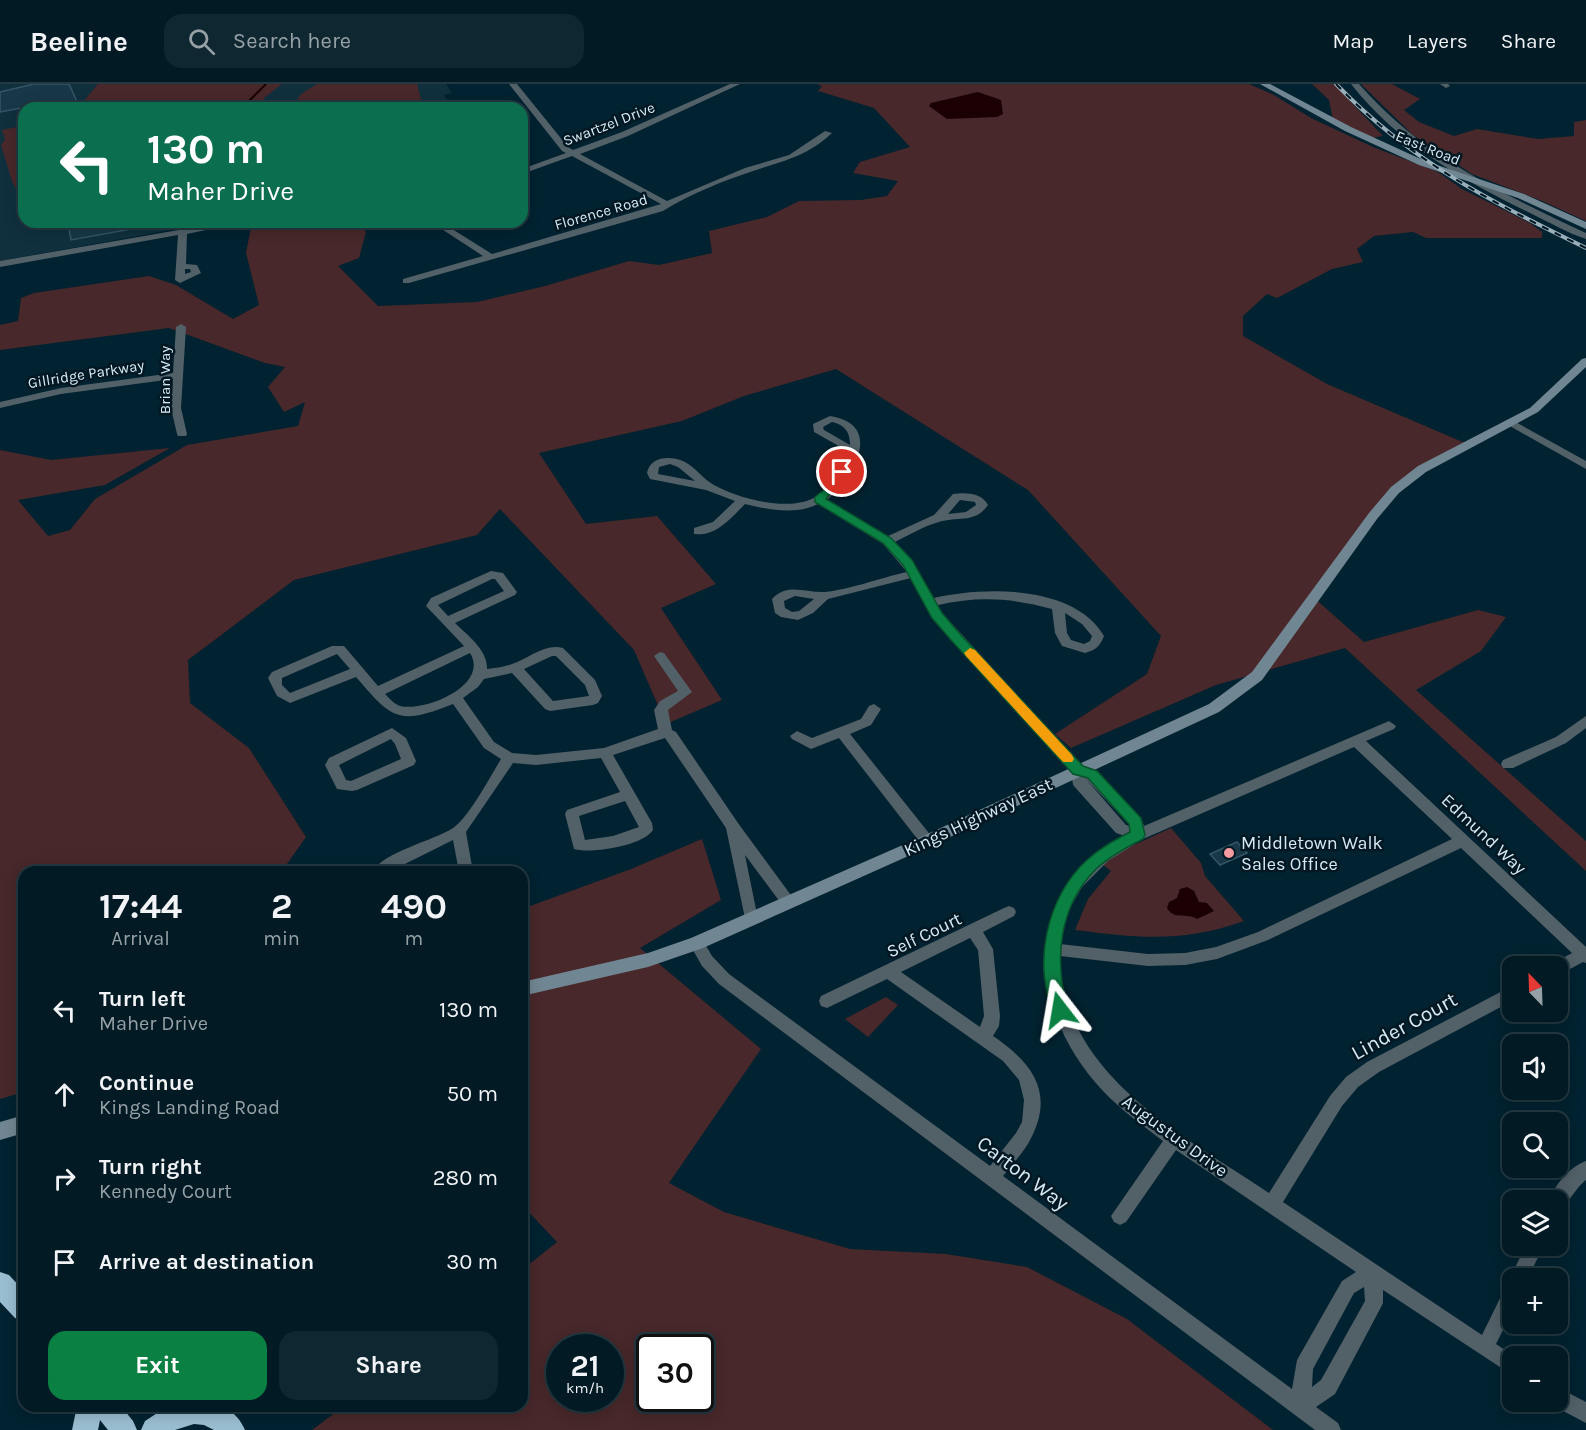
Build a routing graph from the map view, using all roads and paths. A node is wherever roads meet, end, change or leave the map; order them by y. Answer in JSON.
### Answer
{"nodes":[{"id":1,"x":513,"y":84,"type":"edge"},
{"id":2,"x":736,"y":84,"type":"edge"},
{"id":3,"x":1264,"y":84,"type":"edge"},
{"id":4,"x":1355,"y":84,"type":"edge"},
{"id":5,"x":527,"y":102,"type":"edge"},
{"id":6,"x":528,"y":103,"type":"edge"},
{"id":7,"x":828,"y":133,"type":"dead end"},
{"id":8,"x":572,"y":153,"type":"junction"},
{"id":9,"x":528,"y":169,"type":"edge"},
{"id":10,"x":1478,"y":182,"type":"junction"},
{"id":11,"x":667,"y":204,"type":"junction"},
{"id":12,"x":1586,"y":226,"type":"edge"},
{"id":13,"x":202,"y":228,"type":"edge"},
{"id":14,"x":445,"y":228,"type":"edge"},
{"id":15,"x":183,"y":231,"type":"junction"},
{"id":16,"x":1586,"y":236,"type":"edge"},
{"id":17,"x":491,"y":257,"type":"junction"},
{"id":18,"x":0,"y":264,"type":"edge"},
{"id":19,"x":181,"y":266,"type":"dead end"},
{"id":20,"x":406,"y":281,"type":"dead end"},
{"id":21,"x":181,"y":327,"type":"dead end"},
{"id":22,"x":1586,"y":361,"type":"edge"},
{"id":23,"x":178,"y":371,"type":"junction"},
{"id":24,"x":42,"y":391,"type":"junction"},
{"id":25,"x":0,"y":398,"type":"edge"},
{"id":26,"x":0,"y":405,"type":"edge"},
{"id":27,"x":1512,"y":423,"type":"junction"},
{"id":28,"x":182,"y":434,"type":"dead end"},
{"id":29,"x":854,"y":455,"type":"dead end"},
{"id":30,"x":1586,"y":466,"type":"edge"},
{"id":31,"x":709,"y":487,"type":"dead end"},
{"id":32,"x":819,"y":500,"type":"junction"},
{"id":33,"x":742,"y":501,"type":"junction"},
{"id":34,"x":938,"y":518,"type":"dead end"},
{"id":35,"x":698,"y":531,"type":"dead end"},
{"id":36,"x":887,"y":541,"type":"junction"},
{"id":37,"x":913,"y":574,"type":"junction"},
{"id":38,"x":824,"y":596,"type":"dead end"},
{"id":39,"x":929,"y":603,"type":"junction"},
{"id":40,"x":1058,"y":606,"type":"dead end"},
{"id":41,"x":446,"y":622,"type":"junction"},
{"id":42,"x":471,"y":648,"type":"junction"},
{"id":43,"x":660,"y":656,"type":"dead end"},
{"id":44,"x":515,"y":668,"type":"junction"},
{"id":45,"x":358,"y":671,"type":"junction"},
{"id":46,"x":480,"y":675,"type":"junction"},
{"id":47,"x":378,"y":692,"type":"junction"},
{"id":48,"x":455,"y":697,"type":"junction"},
{"id":49,"x":874,"y":709,"type":"dead end"},
{"id":50,"x":404,"y":711,"type":"junction"},
{"id":51,"x":1389,"y":726,"type":"dead end"},
{"id":52,"x":1582,"y":729,"type":"edge"},
{"id":53,"x":392,"y":733,"type":"junction"},
{"id":54,"x":666,"y":733,"type":"junction"},
{"id":55,"x":842,"y":733,"type":"junction"},
{"id":56,"x":797,"y":736,"type":"dead end"},
{"id":57,"x":1356,"y":740,"type":"junction"},
{"id":58,"x":605,"y":753,"type":"junction"},
{"id":59,"x":509,"y":758,"type":"junction"},
{"id":60,"x":1508,"y":764,"type":"dead end"},
{"id":61,"x":1078,"y":770,"type":"junction"},
{"id":62,"x":628,"y":795,"type":"junction"},
{"id":63,"x":733,"y":827,"type":"junction"},
{"id":64,"x":459,"y":831,"type":"junction"},
{"id":65,"x":1138,"y":835,"type":"junction"},
{"id":66,"x":1462,"y":840,"type":"junction"},
{"id":67,"x":927,"y":841,"type":"junction"},
{"id":68,"x":386,"y":866,"type":"edge"},
{"id":69,"x":465,"y":866,"type":"edge"},
{"id":70,"x":788,"y":902,"type":"junction"},
{"id":71,"x":1009,"y":912,"type":"dead end"},
{"id":72,"x":751,"y":918,"type":"junction"},
{"id":73,"x":973,"y":930,"type":"junction"},
{"id":74,"x":697,"y":943,"type":"junction"},
{"id":75,"x":1052,"y":949,"type":"junction"},
{"id":76,"x":1585,"y":956,"type":"edge"},
{"id":77,"x":1568,"y":964,"type":"edge"},
{"id":78,"x":888,"y":971,"type":"junction"},
{"id":79,"x":528,"y":988,"type":"edge"},
{"id":80,"x":1502,"y":998,"type":"edge"},
{"id":81,"x":827,"y":1001,"type":"dead end"},
{"id":82,"x":982,"y":1037,"type":"junction"},
{"id":83,"x":18,"y":1126,"type":"edge"},
{"id":84,"x":0,"y":1131,"type":"edge"},
{"id":85,"x":1174,"y":1139,"type":"junction"},
{"id":86,"x":1586,"y":1169,"type":"edge"},
{"id":87,"x":991,"y":1178,"type":"junction"},
{"id":88,"x":1564,"y":1190,"type":"edge"},
{"id":89,"x":1272,"y":1204,"type":"junction"},
{"id":90,"x":1120,"y":1216,"type":"dead end"},
{"id":91,"x":1373,"y":1272,"type":"junction"},
{"id":92,"x":0,"y":1284,"type":"edge"},
{"id":93,"x":18,"y":1303,"type":"edge"},
{"id":94,"x":1502,"y":1313,"type":"edge"},
{"id":95,"x":1485,"y":1348,"type":"junction"},
{"id":96,"x":1502,"y":1359,"type":"edge"},
{"id":97,"x":1568,"y":1403,"type":"edge"},
{"id":98,"x":1300,"y":1406,"type":"junction"},
{"id":99,"x":89,"y":1412,"type":"edge"},
{"id":100,"x":110,"y":1412,"type":"edge"},
{"id":101,"x":185,"y":1412,"type":"edge"},
{"id":102,"x":206,"y":1412,"type":"edge"},
{"id":103,"x":1586,"y":1413,"type":"edge"},
{"id":104,"x":85,"y":1430,"type":"edge"},
{"id":105,"x":124,"y":1430,"type":"edge"},
{"id":106,"x":154,"y":1430,"type":"edge"},
{"id":107,"x":232,"y":1430,"type":"edge"},
{"id":108,"x":1331,"y":1430,"type":"edge"}],
"edges":[{"from":1,"to":5,"type":"street"},
{"from":2,"to":8,"type":"street","name":"Swartzel Drive"},
{"from":3,"to":10,"type":"street","name":"East Road"},
{"from":4,"to":10,"type":"street"},
{"from":6,"to":8,"type":"street"},
{"from":7,"to":11,"type":"street","name":"Florence Road"},
{"from":8,"to":9,"type":"street","name":"Swartzel Drive"},
{"from":8,"to":11,"type":"street"},
{"from":10,"to":12,"type":"street","name":"East Road"},
{"from":10,"to":16,"type":"street"},
{"from":11,"to":17,"type":"street","name":"Florence Road"},
{"from":13,"to":15,"type":"street"},
{"from":14,"to":17,"type":"street"},
{"from":15,"to":18,"type":"street"},
{"from":15,"to":19,"type":"street"},
{"from":17,"to":20,"type":"street","name":"Florence Road"},
{"from":21,"to":23,"type":"street","name":"Brian Way"},
{"from":22,"to":27,"type":"street","name":"Kings Highway East"},
{"from":23,"to":24,"type":"street","name":"Gillridge Parkway"},
{"from":23,"to":28,"type":"street","name":"Brian Way"},
{"from":24,"to":25,"type":"street","name":"Gillridge Parkway"},
{"from":24,"to":26,"type":"street","name":"Gillridge Parkway"},
{"from":27,"to":30,"type":"street"},
{"from":27,"to":61,"type":"street","name":"Kings Highway East"},
{"from":29,"to":32,"type":"street"},
{"from":31,"to":33,"type":"street"},
{"from":32,"to":33,"type":"street"},
{"from":32,"to":36,"type":"street"},
{"from":33,"to":35,"type":"street"},
{"from":34,"to":36,"type":"street"},
{"from":36,"to":37,"type":"street"},
{"from":37,"to":38,"type":"street"},
{"from":37,"to":39,"type":"street"},
{"from":39,"to":40,"type":"street"},
{"from":39,"to":61,"type":"street"},
{"from":41,"to":41,"type":"street"},
{"from":41,"to":42,"type":"street"},
{"from":42,"to":46,"type":"street"},
{"from":42,"to":47,"type":"street"},
{"from":43,"to":54,"type":"street"},
{"from":44,"to":44,"type":"street"},
{"from":44,"to":46,"type":"street"},
{"from":45,"to":45,"type":"street"},
{"from":45,"to":47,"type":"street"},
{"from":46,"to":48,"type":"street"},
{"from":47,"to":50,"type":"street"},
{"from":48,"to":50,"type":"street"},
{"from":48,"to":59,"type":"street"},
{"from":49,"to":55,"type":"street"},
{"from":50,"to":53,"type":"street"},
{"from":51,"to":57,"type":"street","name":"Augustus Drive"},
{"from":52,"to":60,"type":"street"},
{"from":53,"to":53,"type":"street"},
{"from":54,"to":58,"type":"street"},
{"from":54,"to":63,"type":"street"},
{"from":55,"to":56,"type":"street"},
{"from":55,"to":67,"type":"street"},
{"from":57,"to":65,"type":"street","name":"Augustus Drive"},
{"from":57,"to":66,"type":"street","name":"Edmund Way"},
{"from":58,"to":59,"type":"street"},
{"from":58,"to":62,"type":"street"},
{"from":59,"to":64,"type":"street"},
{"from":61,"to":65,"type":"street"},
{"from":61,"to":67,"type":"street","name":"Kings Highway East"},
{"from":62,"to":62,"type":"street"},
{"from":63,"to":70,"type":"street"},
{"from":63,"to":72,"type":"street"},
{"from":64,"to":68,"type":"street"},
{"from":64,"to":69,"type":"street"},
{"from":65,"to":75,"type":"street","name":"Augustus Drive"},
{"from":66,"to":75,"type":"street"},
{"from":66,"to":76,"type":"street","name":"Edmund Way"},
{"from":67,"to":70,"type":"street","name":"Kings Highway East"},
{"from":70,"to":72,"type":"street","name":"Kings Highway East"},
{"from":71,"to":73,"type":"street"},
{"from":72,"to":74,"type":"street","name":"Kings Highway East"},
{"from":73,"to":78,"type":"street","name":"Self Court"},
{"from":73,"to":82,"type":"street","name":"Self Court"},
{"from":74,"to":79,"type":"street","name":"Kings Highway East"},
{"from":74,"to":87,"type":"street","name":"Carton Way"},
{"from":75,"to":85,"type":"street","name":"Augustus Drive"},
{"from":76,"to":77,"type":"street"},
{"from":78,"to":81,"type":"street"},
{"from":78,"to":82,"type":"street","name":"Self Court"},
{"from":80,"to":89,"type":"street","name":"Linder Court"},
{"from":82,"to":87,"type":"street","name":"Self Court"},
{"from":83,"to":84,"type":"street"},
{"from":85,"to":89,"type":"street","name":"Augustus Drive"},
{"from":85,"to":90,"type":"street"},
{"from":86,"to":88,"type":"street"},
{"from":87,"to":98,"type":"street","name":"Carton Way"},
{"from":89,"to":91,"type":"street","name":"Augustus Drive"},
{"from":91,"to":95,"type":"street","name":"Augustus Drive"},
{"from":91,"to":98,"type":"street"},
{"from":91,"to":98,"type":"street"},
{"from":92,"to":93,"type":"highway"},
{"from":94,"to":95,"type":"street"},
{"from":95,"to":96,"type":"street","name":"Augustus Drive"},
{"from":97,"to":103,"type":"street"},
{"from":98,"to":108,"type":"street","name":"Carton Way"},
{"from":99,"to":104,"type":"highway"},
{"from":100,"to":105,"type":"highway"},
{"from":101,"to":106,"type":"highway"},
{"from":102,"to":107,"type":"highway"}]}
